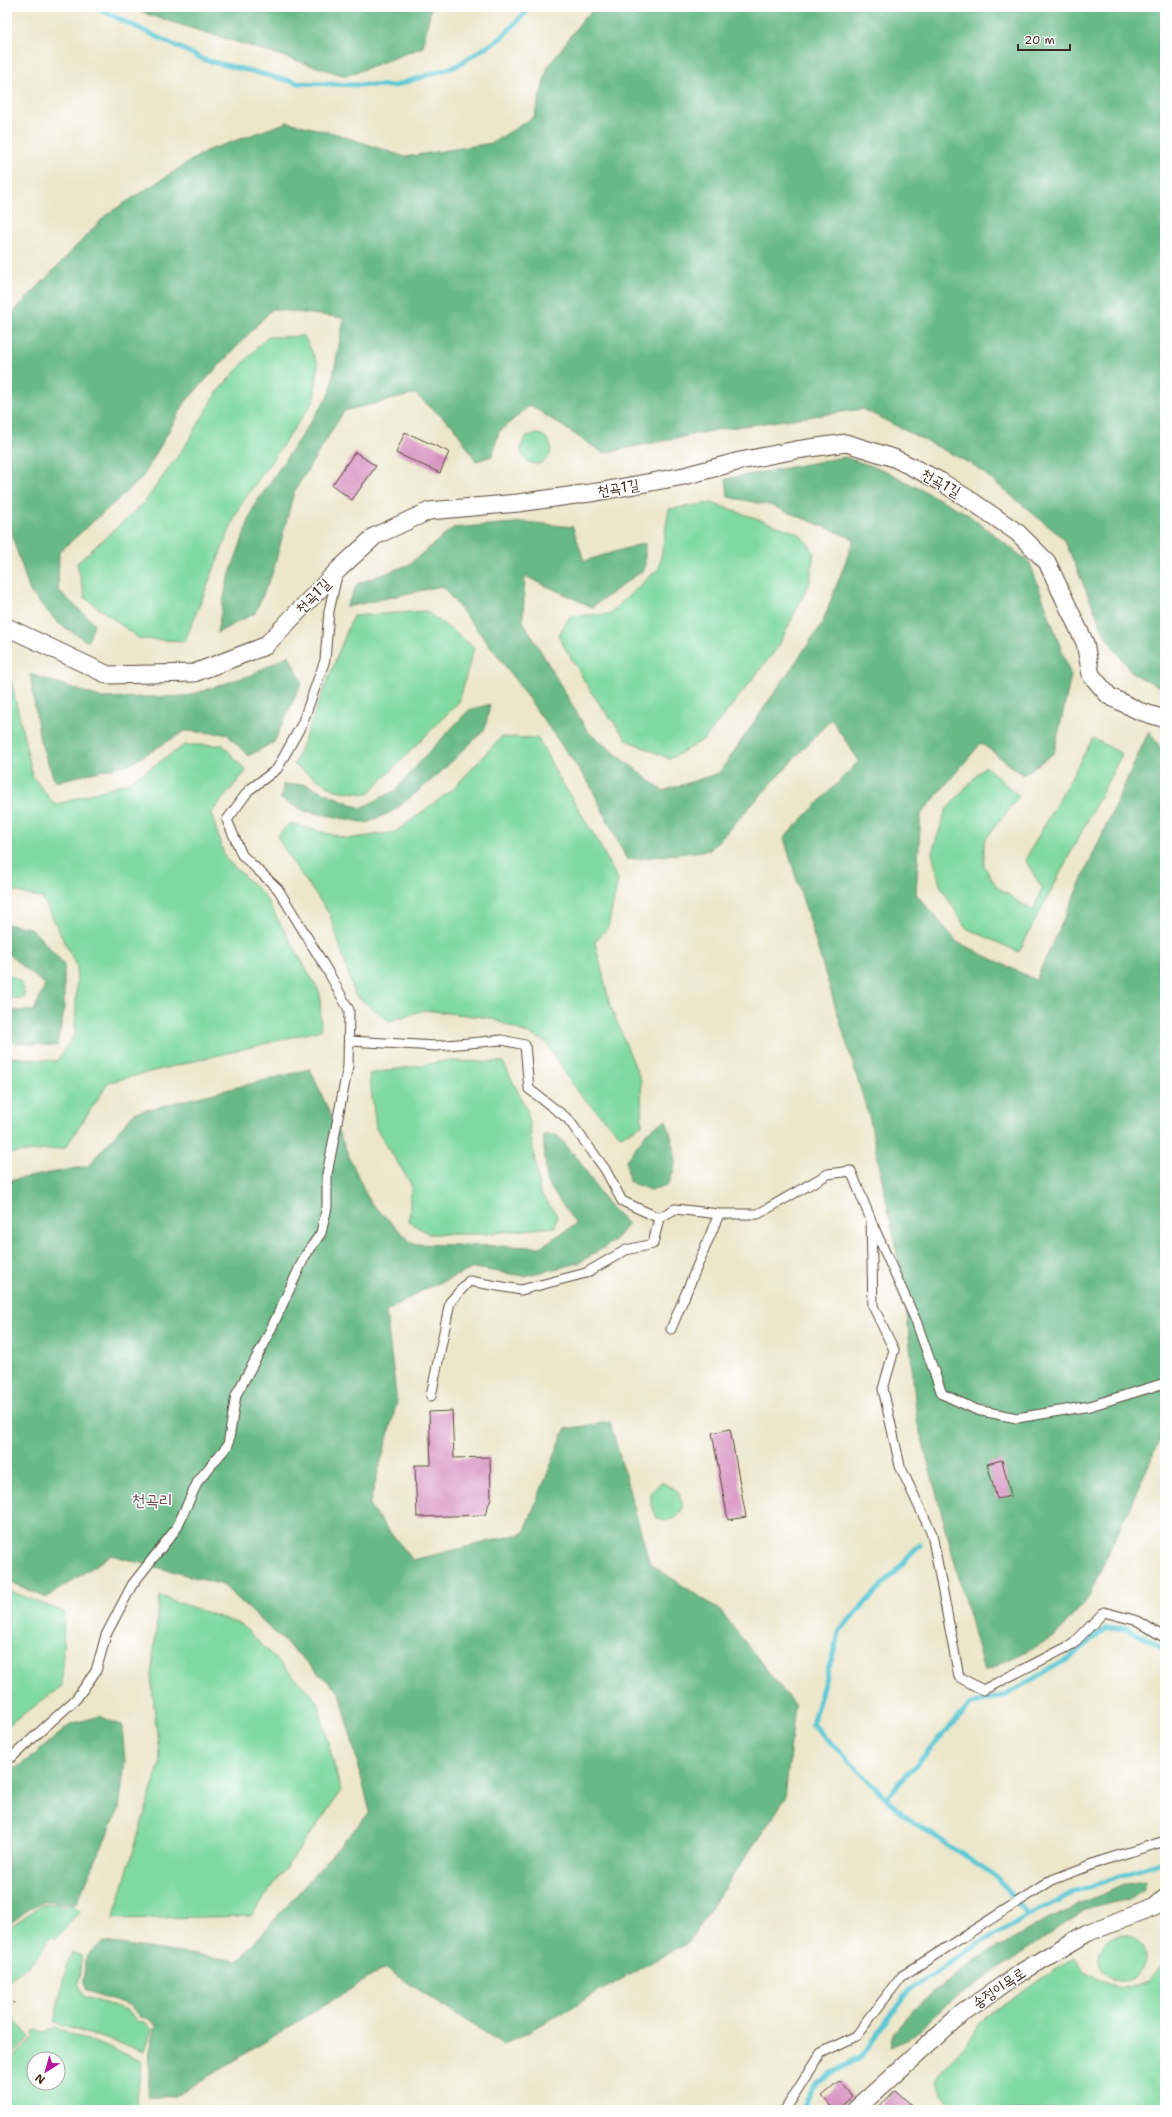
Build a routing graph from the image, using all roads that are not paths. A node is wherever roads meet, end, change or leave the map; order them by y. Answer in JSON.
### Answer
{"nodes":[{"id":1,"x":338,"y":570,"type":"junction"},
{"id":2,"x":7,"y":627,"type":"edge"},
{"id":3,"x":1165,"y":719,"type":"edge"},
{"id":4,"x":350,"y":1041,"type":"junction"},
{"id":5,"x":719,"y":1214,"type":"junction"},
{"id":6,"x":659,"y":1218,"type":"junction"},
{"id":7,"x":870,"y":1220,"type":"junction"},
{"id":8,"x":671,"y":1330,"type":"dead end"},
{"id":9,"x":1165,"y":1383,"type":"edge"},
{"id":10,"x":431,"y":1396,"type":"dead end"},
{"id":11,"x":1165,"y":1638,"type":"edge"},
{"id":12,"x":7,"y":1758,"type":"edge"},
{"id":13,"x":1165,"y":1841,"type":"edge"},
{"id":14,"x":1165,"y":1898,"type":"edge"},
{"id":15,"x":785,"y":2110,"type":"edge"},
{"id":16,"x":854,"y":2110,"type":"edge"}],
"edges":[{"from":1,"to":2,"type":"street","name":"천곡1길"},
{"from":1,"to":3,"type":"street","name":"천곡1길"},
{"from":1,"to":4,"type":"lane"},
{"from":4,"to":6,"type":"lane"},
{"from":4,"to":12,"type":"lane"},
{"from":5,"to":6,"type":"lane"},
{"from":5,"to":7,"type":"lane"},
{"from":5,"to":8,"type":"lane"},
{"from":6,"to":10,"type":"lane"},
{"from":7,"to":9,"type":"lane"},
{"from":7,"to":11,"type":"lane"},
{"from":13,"to":15,"type":"lane"},
{"from":14,"to":16,"type":"street","name":"송정이목로"}]}
